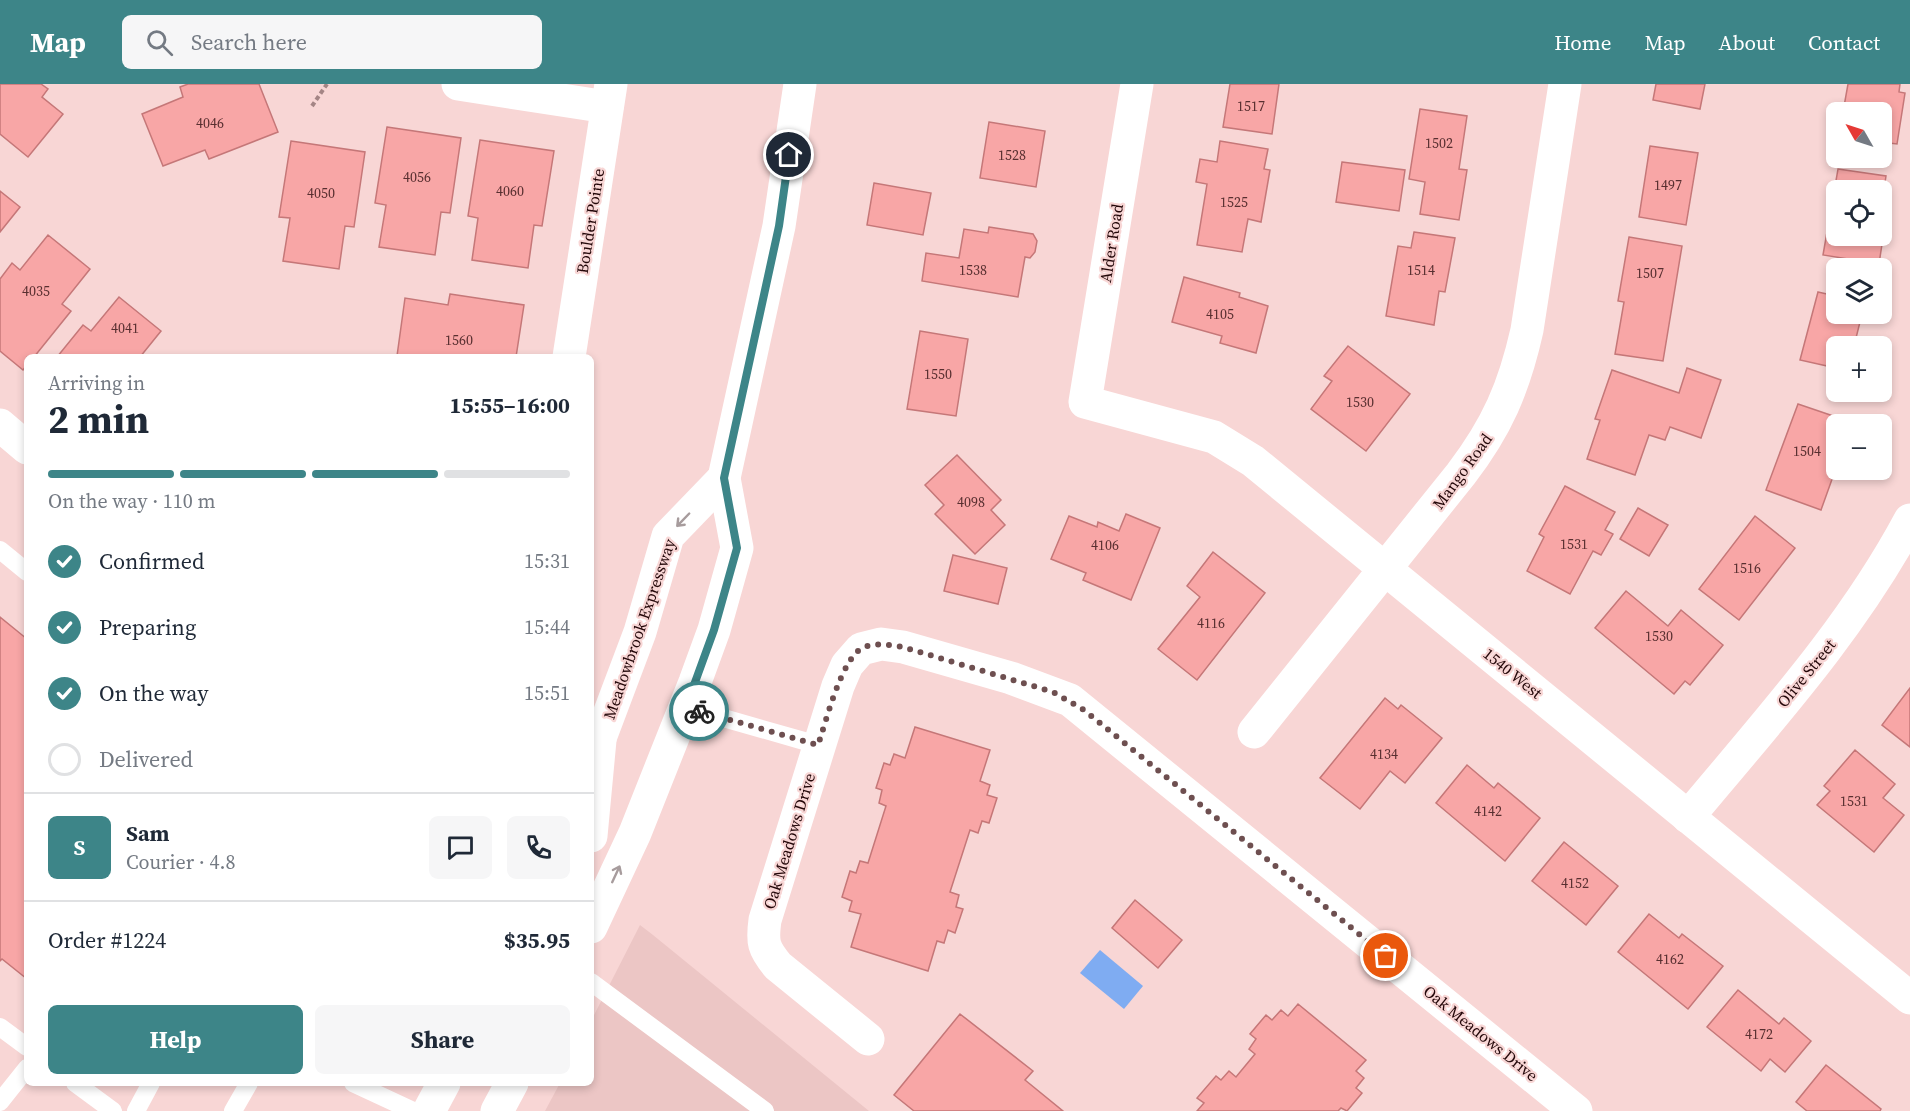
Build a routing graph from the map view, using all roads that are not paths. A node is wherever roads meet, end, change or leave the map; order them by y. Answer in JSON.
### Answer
{"nodes":[{"id":1,"x":458,"y":84,"type":"edge"},
{"id":2,"x":800,"y":84,"type":"edge"},
{"id":3,"x":1137,"y":84,"type":"edge"},
{"id":4,"x":1565,"y":84,"type":"edge"},
{"id":5,"x":609,"y":96,"type":"edge"},
{"id":6,"x":570,"y":354,"type":"edge"},
{"id":7,"x":1085,"y":402,"type":"joint"},
{"id":8,"x":0,"y":425,"type":"edge"},
{"id":9,"x":24,"y":445,"type":"edge"},
{"id":10,"x":724,"y":478,"type":"junction"},
{"id":11,"x":1910,"y":520,"type":"edge"},
{"id":12,"x":0,"y":550,"type":"edge"},
{"id":13,"x":1386,"y":569,"type":"junction"},
{"id":14,"x":24,"y":570,"type":"edge"},
{"id":15,"x":686,"y":707,"type":"junction"},
{"id":16,"x":1254,"y":732,"type":"dead end"},
{"id":17,"x":818,"y":745,"type":"junction"},
{"id":18,"x":595,"y":751,"type":"edge"},
{"id":19,"x":594,"y":772,"type":"edge"},
{"id":20,"x":1688,"y":817,"type":"junction"},
{"id":21,"x":594,"y":921,"type":"edge"},
{"id":22,"x":594,"y":983,"type":"edge"},
{"id":23,"x":1910,"y":998,"type":"edge"},
{"id":24,"x":0,"y":1027,"type":"edge"},
{"id":25,"x":868,"y":1039,"type":"dead end"},
{"id":26,"x":24,"y":1045,"type":"edge"},
{"id":27,"x":24,"y":1072,"type":"edge"},
{"id":28,"x":79,"y":1086,"type":"edge"},
{"id":29,"x":150,"y":1086,"type":"edge"},
{"id":30,"x":247,"y":1086,"type":"edge"},
{"id":31,"x":359,"y":1086,"type":"edge"},
{"id":32,"x":442,"y":1086,"type":"edge"},
{"id":33,"x":510,"y":1086,"type":"edge"},
{"id":34,"x":0,"y":1102,"type":"edge"},
{"id":35,"x":113,"y":1111,"type":"edge"},
{"id":36,"x":136,"y":1111,"type":"edge"},
{"id":37,"x":233,"y":1111,"type":"edge"},
{"id":38,"x":413,"y":1111,"type":"edge"},
{"id":39,"x":429,"y":1111,"type":"edge"},
{"id":40,"x":497,"y":1111,"type":"edge"},
{"id":41,"x":765,"y":1111,"type":"edge"},
{"id":42,"x":1576,"y":1111,"type":"edge"}],
"edges":[{"from":1,"to":5,"type":"street"},
{"from":2,"to":10,"type":"street"},
{"from":3,"to":7,"type":"street","name":"Alder Road"},
{"from":4,"to":13,"type":"street","name":"Mango Road"},
{"from":5,"to":6,"type":"street","name":"Boulder Pointe"},
{"from":7,"to":13,"type":"street","name":"1540 West"},
{"from":8,"to":9,"type":"street"},
{"from":10,"to":15,"type":"street"},
{"from":10,"to":18,"type":"street","name":"Meadowbrook Expressway","one_way":true},
{"from":11,"to":20,"type":"street","name":"Olive Street"},
{"from":12,"to":14,"type":"lane"},
{"from":13,"to":16,"type":"street","name":"Mango Road"},
{"from":13,"to":20,"type":"street","name":"1540 West"},
{"from":15,"to":17,"type":"lane"},
{"from":21,"to":15,"type":"street","one_way":true},
{"from":17,"to":25,"type":"street","name":"Oak Meadows Drive"},
{"from":17,"to":42,"type":"street","name":"Oak Meadows Drive"},
{"from":18,"to":19,"type":"street","name":"Meadowbrook Expressway"},
{"from":20,"to":23,"type":"street","name":"1540 West"},
{"from":22,"to":41,"type":"lane"},
{"from":24,"to":26,"type":"lane"},
{"from":27,"to":34,"type":"lane"},
{"from":28,"to":35,"type":"lane"},
{"from":29,"to":36,"type":"lane"},
{"from":30,"to":37,"type":"lane"},
{"from":31,"to":38,"type":"lane"},
{"from":32,"to":39,"type":"street"},
{"from":33,"to":40,"type":"street"}]}
